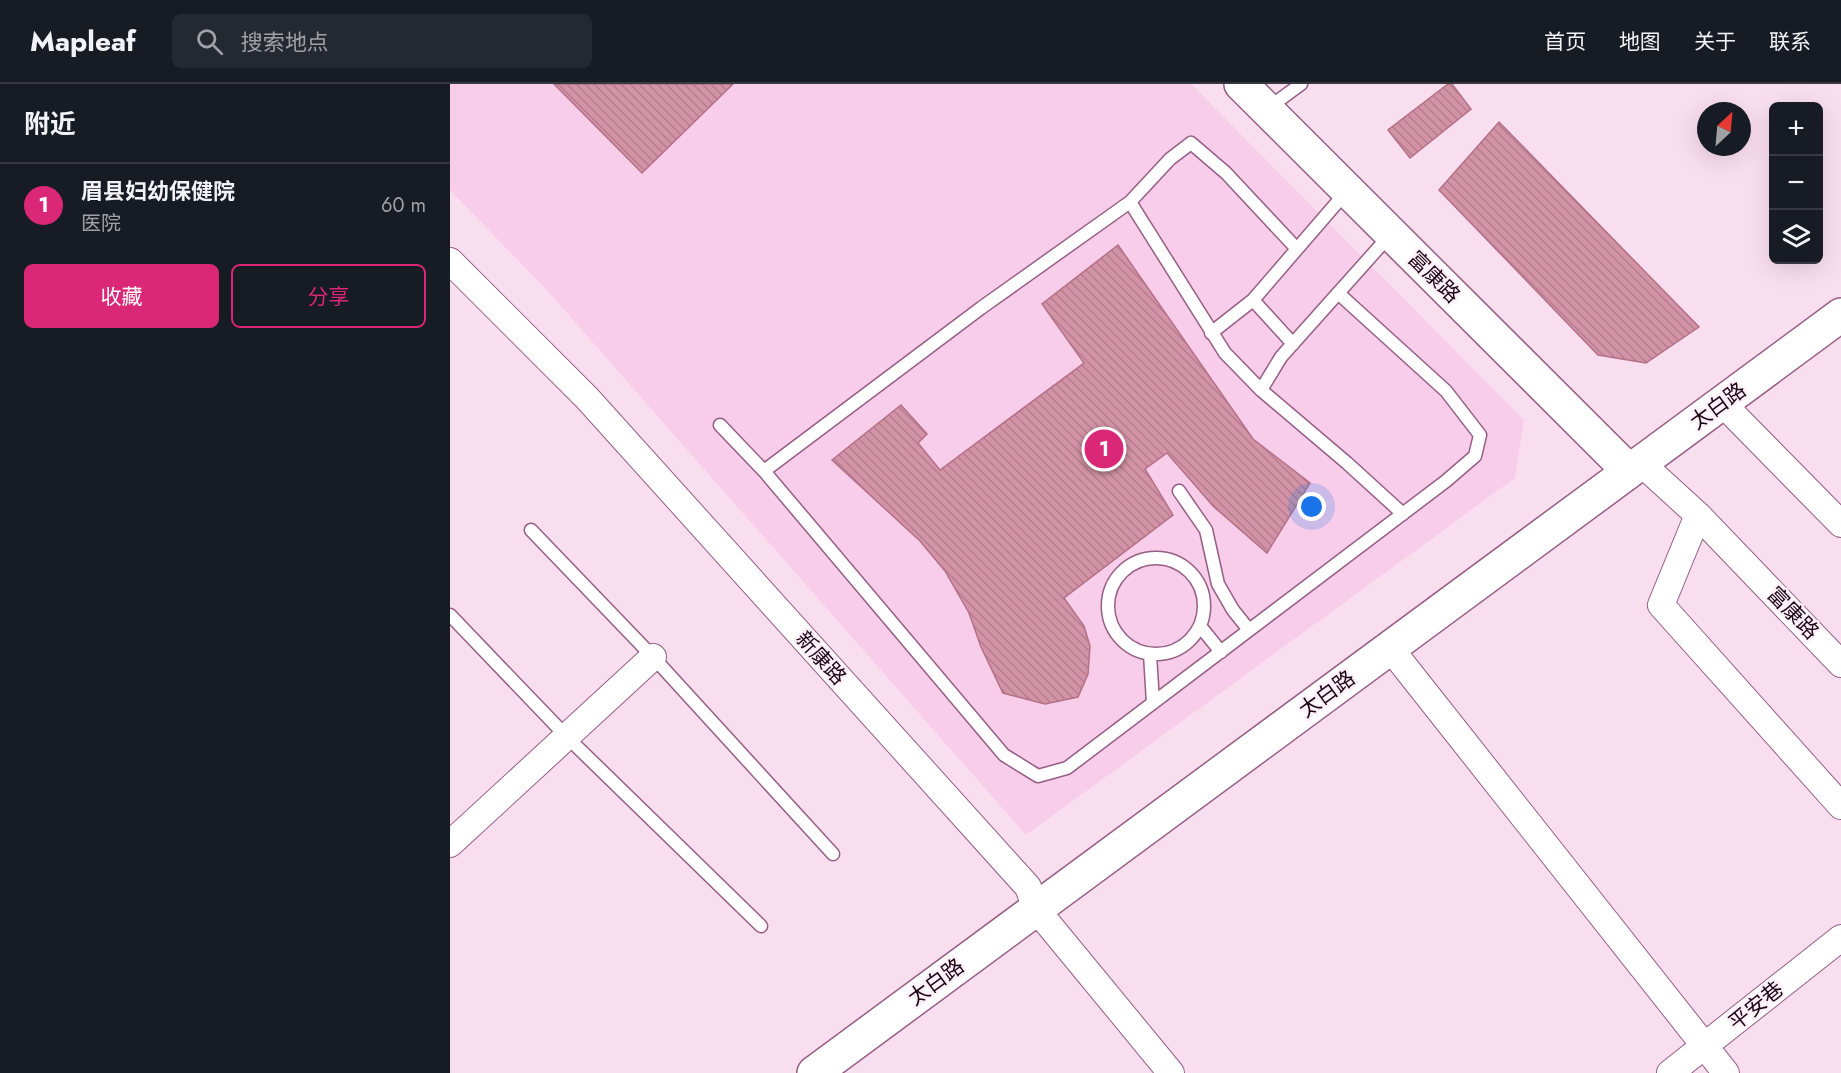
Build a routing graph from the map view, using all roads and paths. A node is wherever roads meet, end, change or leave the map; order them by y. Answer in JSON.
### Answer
{"nodes":[{"id":1,"x":1241,"y":84,"type":"edge"},
{"id":2,"x":1301,"y":84,"type":"edge"},
{"id":3,"x":1266,"y":109,"type":"junction"},
{"id":4,"x":1348,"y":191,"type":"junction"},
{"id":5,"x":1130,"y":202,"type":"junction"},
{"id":6,"x":1391,"y":234,"type":"junction"},
{"id":7,"x":1298,"y":249,"type":"junction"},
{"id":8,"x":450,"y":261,"type":"edge"},
{"id":9,"x":1338,"y":293,"type":"junction"},
{"id":10,"x":1253,"y":300,"type":"junction"},
{"id":11,"x":1841,"y":315,"type":"edge"},
{"id":12,"x":1211,"y":333,"type":"junction"},
{"id":13,"x":1293,"y":344,"type":"junction"},
{"id":14,"x":1261,"y":390,"type":"junction"},
{"id":15,"x":1722,"y":403,"type":"junction"},
{"id":16,"x":720,"y":425,"type":"dead end"},
{"id":17,"x":1635,"y":467,"type":"junction"},
{"id":18,"x":764,"y":471,"type":"junction"},
{"id":19,"x":1179,"y":491,"type":"dead end"},
{"id":20,"x":1403,"y":514,"type":"junction"},
{"id":21,"x":1698,"y":515,"type":"junction"},
{"id":22,"x":1841,"y":524,"type":"edge"},
{"id":23,"x":531,"y":530,"type":"dead end"},
{"id":24,"x":450,"y":615,"type":"edge"},
{"id":25,"x":1200,"y":626,"type":"junction"},
{"id":26,"x":1249,"y":630,"type":"junction"},
{"id":27,"x":1390,"y":648,"type":"junction"},
{"id":28,"x":1221,"y":651,"type":"junction"},
{"id":29,"x":1150,"y":654,"type":"junction"},
{"id":30,"x":653,"y":657,"type":"junction"},
{"id":31,"x":1841,"y":664,"type":"edge"},
{"id":32,"x":1153,"y":703,"type":"junction"},
{"id":33,"x":567,"y":737,"type":"junction"},
{"id":34,"x":1841,"y":806,"type":"edge"},
{"id":35,"x":450,"y":844,"type":"edge"},
{"id":36,"x":833,"y":854,"type":"dead end"},
{"id":37,"x":1036,"y":909,"type":"junction"},
{"id":38,"x":762,"y":926,"type":"dead end"},
{"id":39,"x":1841,"y":938,"type":"edge"},
{"id":40,"x":1705,"y":1047,"type":"junction"},
{"id":41,"x":814,"y":1073,"type":"edge"},
{"id":42,"x":1171,"y":1073,"type":"edge"},
{"id":43,"x":1670,"y":1073,"type":"edge"},
{"id":44,"x":1726,"y":1073,"type":"edge"}],
"edges":[{"from":1,"to":3,"type":"main road","name":"富康路"},
{"from":2,"to":3,"type":"lane"},
{"from":3,"to":4,"type":"main road","name":"富康路"},
{"from":4,"to":6,"type":"main road","name":"富康路"},
{"from":4,"to":7,"type":"lane"},
{"from":5,"to":7,"type":"lane"},
{"from":5,"to":12,"type":"lane"},
{"from":5,"to":18,"type":"lane"},
{"from":6,"to":9,"type":"lane"},
{"from":6,"to":17,"type":"main road","name":"富康路"},
{"from":7,"to":10,"type":"lane"},
{"from":8,"to":37,"type":"street","name":"新康路"},
{"from":9,"to":13,"type":"lane"},
{"from":9,"to":20,"type":"lane"},
{"from":10,"to":12,"type":"lane"},
{"from":10,"to":13,"type":"lane"},
{"from":11,"to":15,"type":"main road","name":"太白路"},
{"from":12,"to":14,"type":"lane"},
{"from":13,"to":14,"type":"lane"},
{"from":14,"to":20,"type":"lane"},
{"from":15,"to":17,"type":"main road","name":"太白路"},
{"from":15,"to":22,"type":"street"},
{"from":16,"to":18,"type":"lane"},
{"from":17,"to":21,"type":"street","name":"富康路"},
{"from":17,"to":27,"type":"main road","name":"太白路"},
{"from":18,"to":32,"type":"lane"},
{"from":19,"to":26,"type":"lane"},
{"from":20,"to":26,"type":"lane"},
{"from":21,"to":31,"type":"street","name":"富康路"},
{"from":21,"to":34,"type":"street"},
{"from":23,"to":30,"type":"lane"},
{"from":24,"to":33,"type":"lane"},
{"from":25,"to":28,"type":"lane"},
{"from":25,"to":29,"type":"lane"},
{"from":25,"to":29,"type":"lane"},
{"from":26,"to":28,"type":"lane"},
{"from":27,"to":37,"type":"main road","name":"太白路"},
{"from":27,"to":40,"type":"street"},
{"from":28,"to":32,"type":"lane"},
{"from":29,"to":32,"type":"lane"},
{"from":30,"to":33,"type":"street"},
{"from":30,"to":36,"type":"lane"},
{"from":33,"to":35,"type":"street"},
{"from":33,"to":38,"type":"lane"},
{"from":37,"to":41,"type":"main road","name":"太白路"},
{"from":37,"to":42,"type":"street","name":"新康路"},
{"from":39,"to":40,"type":"street","name":"平安巷"},
{"from":40,"to":43,"type":"street","name":"平安巷"},
{"from":40,"to":44,"type":"street"}]}
